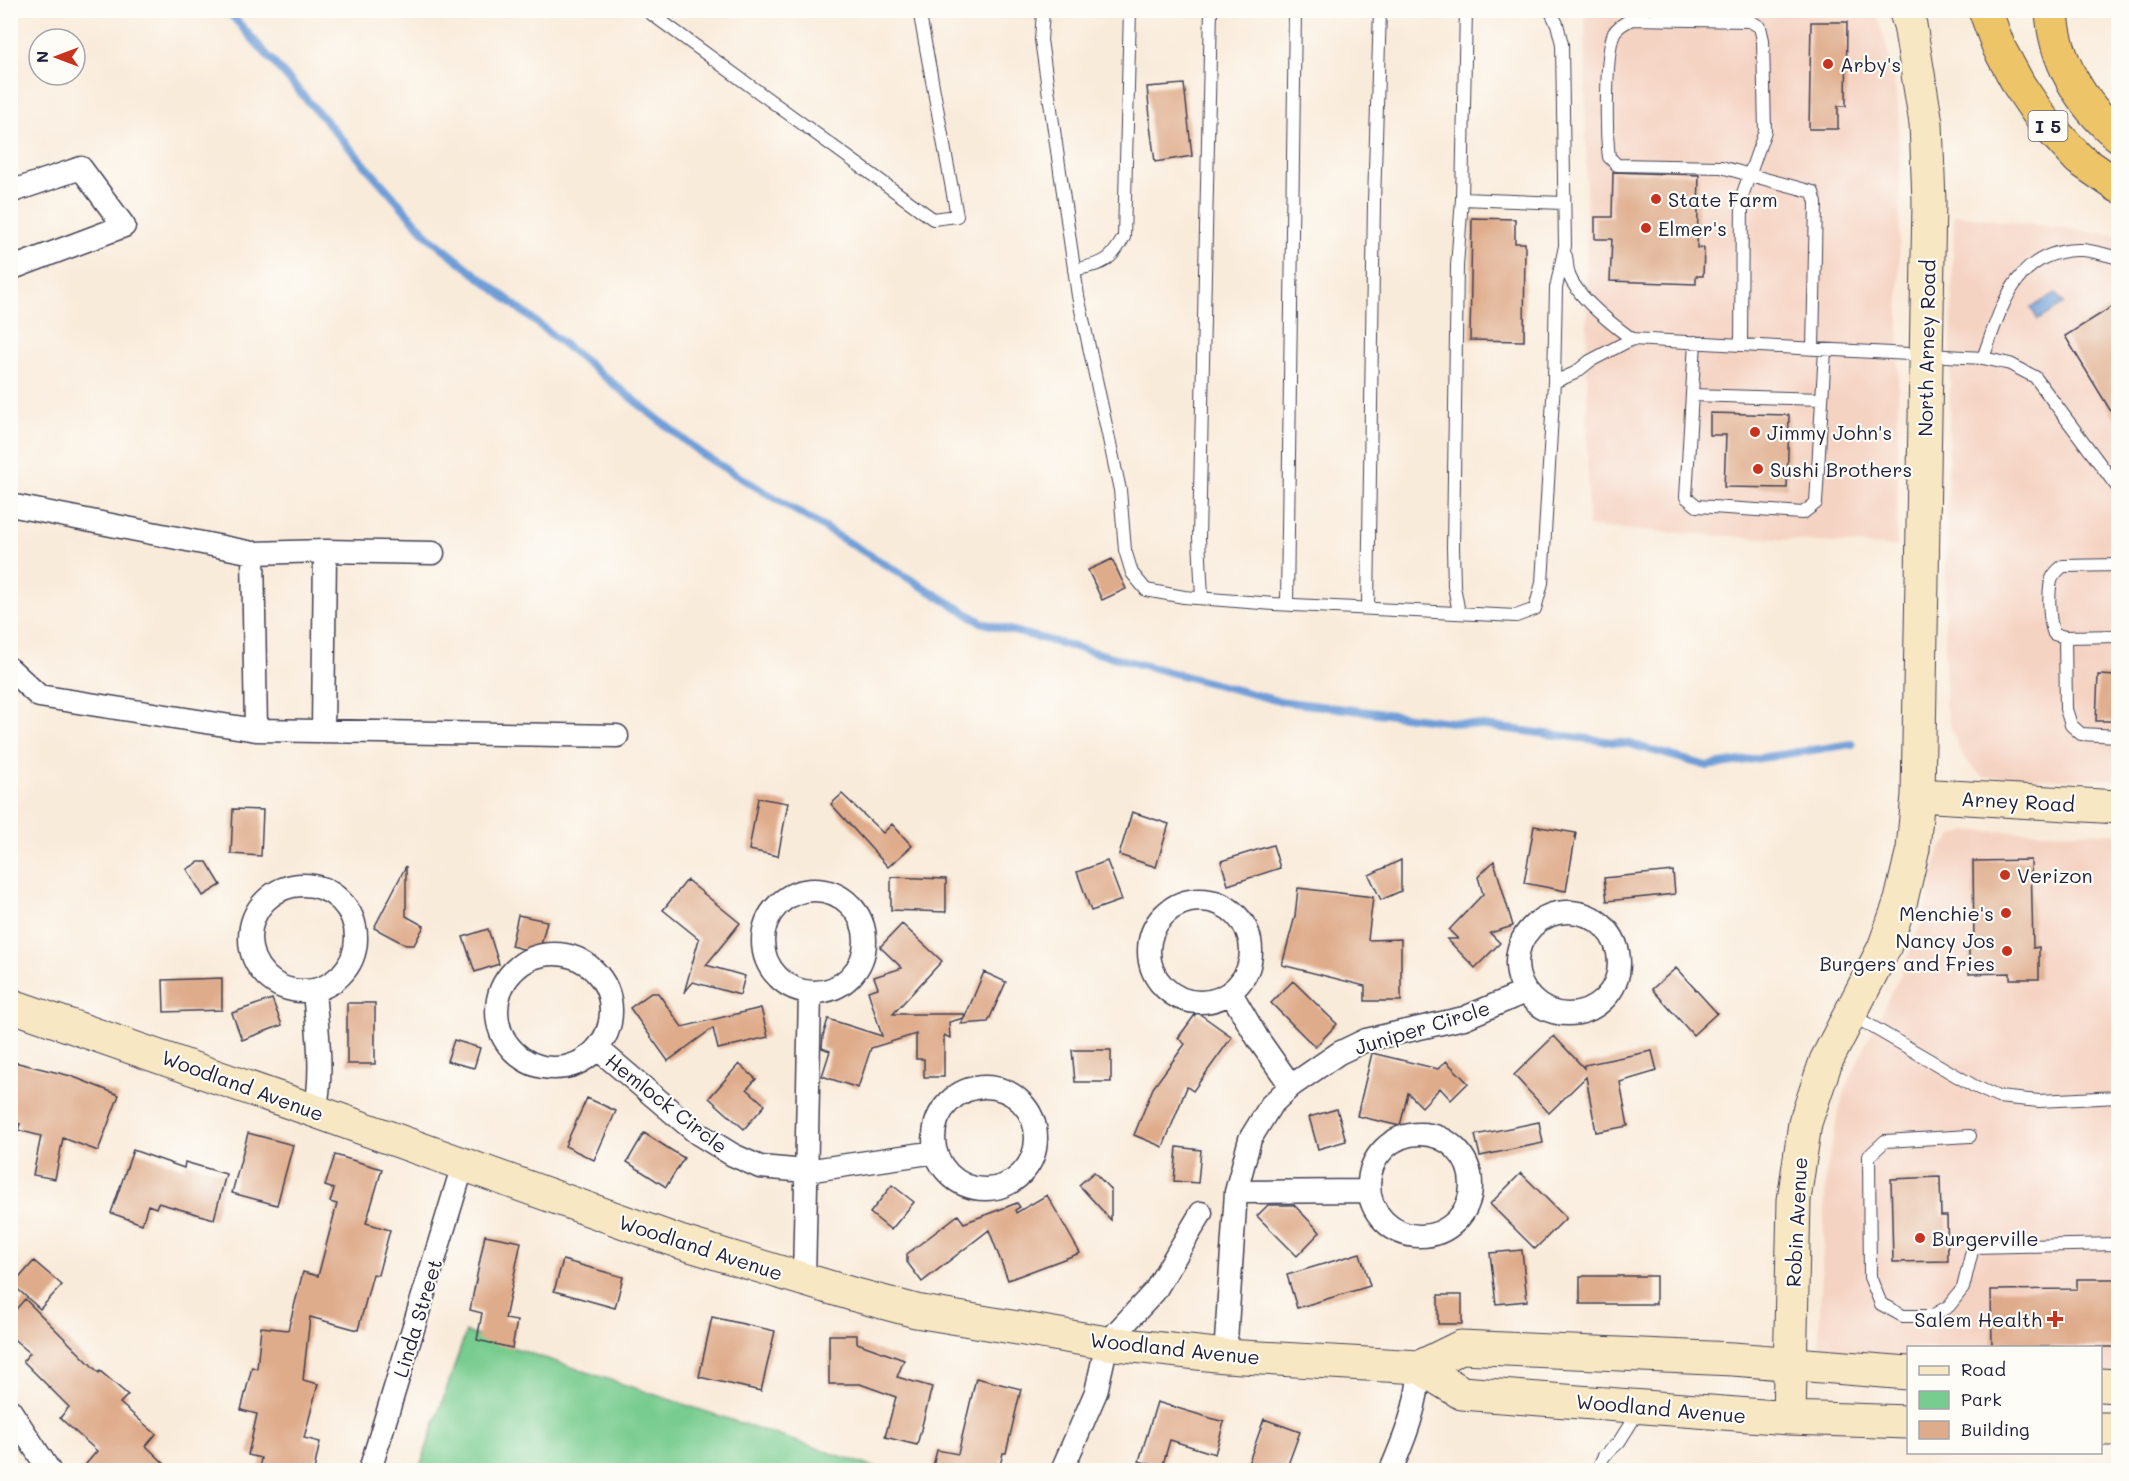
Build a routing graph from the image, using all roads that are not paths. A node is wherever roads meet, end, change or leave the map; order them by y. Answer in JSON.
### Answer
{"nodes":[{"id":1,"x":646,"y":10,"type":"edge"},
{"id":2,"x":919,"y":10,"type":"edge"},
{"id":3,"x":1045,"y":10,"type":"edge"},
{"id":4,"x":1130,"y":10,"type":"edge"},
{"id":5,"x":1211,"y":10,"type":"edge"},
{"id":6,"x":1295,"y":10,"type":"edge"},
{"id":7,"x":1380,"y":10,"type":"edge"},
{"id":8,"x":1466,"y":10,"type":"edge"},
{"id":9,"x":1550,"y":10,"type":"edge"},
{"id":10,"x":1905,"y":10,"type":"edge"},
{"id":11,"x":1985,"y":10,"type":"edge"},
{"id":12,"x":2052,"y":10,"type":"edge"},
{"id":13,"x":2118,"y":135,"type":"edge"},
{"id":14,"x":1750,"y":175,"type":"junction"},
{"id":15,"x":2118,"y":186,"type":"edge"},
{"id":16,"x":10,"y":192,"type":"edge"},
{"id":17,"x":1462,"y":199,"type":"junction"},
{"id":18,"x":1563,"y":203,"type":"junction"},
{"id":19,"x":1565,"y":246,"type":"junction"},
{"id":20,"x":2118,"y":258,"type":"edge"},
{"id":21,"x":10,"y":269,"type":"edge"},
{"id":22,"x":1074,"y":270,"type":"junction"},
{"id":23,"x":1632,"y":339,"type":"junction"},
{"id":24,"x":1695,"y":342,"type":"junction"},
{"id":25,"x":1741,"y":345,"type":"junction"},
{"id":26,"x":1819,"y":350,"type":"junction"},
{"id":27,"x":1926,"y":356,"type":"junction"},
{"id":28,"x":1983,"y":358,"type":"junction"},
{"id":29,"x":1554,"y":382,"type":"junction"},
{"id":30,"x":1692,"y":395,"type":"junction"},
{"id":31,"x":1822,"y":399,"type":"junction"},
{"id":32,"x":2118,"y":488,"type":"edge"},
{"id":33,"x":10,"y":505,"type":"edge"},
{"id":34,"x":325,"y":551,"type":"junction"},
{"id":35,"x":253,"y":553,"type":"junction"},
{"id":36,"x":433,"y":553,"type":"dead end"},
{"id":37,"x":2118,"y":565,"type":"edge"},
{"id":38,"x":1202,"y":598,"type":"junction"},
{"id":39,"x":1287,"y":604,"type":"junction"},
{"id":40,"x":1368,"y":608,"type":"junction"},
{"id":41,"x":1459,"y":613,"type":"junction"},
{"id":42,"x":2118,"y":636,"type":"edge"},
{"id":43,"x":2065,"y":637,"type":"junction"},
{"id":44,"x":10,"y":669,"type":"edge"},
{"id":45,"x":256,"y":730,"type":"junction"},
{"id":46,"x":322,"y":731,"type":"junction"},
{"id":47,"x":617,"y":736,"type":"dead end"},
{"id":48,"x":2118,"y":736,"type":"edge"},
{"id":49,"x":1918,"y":795,"type":"junction"},
{"id":50,"x":2118,"y":807,"type":"edge"},
{"id":51,"x":314,"y":991,"type":"junction"},
{"id":52,"x":810,"y":992,"type":"junction"},
{"id":53,"x":1525,"y":992,"type":"junction"},
{"id":54,"x":1231,"y":993,"type":"junction"},
{"id":55,"x":10,"y":1005,"type":"edge"},
{"id":56,"x":1851,"y":1014,"type":"junction"},
{"id":57,"x":598,"y":1049,"type":"junction"},
{"id":58,"x":1292,"y":1086,"type":"junction"},
{"id":59,"x":2118,"y":1097,"type":"edge"},
{"id":60,"x":315,"y":1111,"type":"junction"},
{"id":61,"x":1970,"y":1136,"type":"dead end"},
{"id":62,"x":936,"y":1152,"type":"junction"},
{"id":63,"x":463,"y":1165,"type":"junction"},
{"id":64,"x":806,"y":1171,"type":"junction"},
{"id":65,"x":1368,"y":1191,"type":"junction"},
{"id":66,"x":1236,"y":1192,"type":"junction"},
{"id":67,"x":1201,"y":1213,"type":"dead end"},
{"id":68,"x":2118,"y":1244,"type":"edge"},
{"id":69,"x":804,"y":1281,"type":"junction"},
{"id":70,"x":1107,"y":1343,"type":"junction"},
{"id":71,"x":1225,"y":1356,"type":"junction"},
{"id":72,"x":1791,"y":1365,"type":"junction"},
{"id":73,"x":1420,"y":1368,"type":"junction"},
{"id":74,"x":1907,"y":1373,"type":"edge"},
{"id":75,"x":2102,"y":1385,"type":"edge"},
{"id":76,"x":2118,"y":1386,"type":"edge"},
{"id":77,"x":1641,"y":1406,"type":"junction"},
{"id":78,"x":10,"y":1410,"type":"edge"},
{"id":79,"x":1789,"y":1418,"type":"junction"},
{"id":80,"x":1907,"y":1422,"type":"edge"},
{"id":81,"x":2102,"y":1429,"type":"edge"},
{"id":82,"x":2118,"y":1429,"type":"edge"},
{"id":83,"x":49,"y":1470,"type":"edge"},
{"id":84,"x":370,"y":1470,"type":"edge"},
{"id":85,"x":1062,"y":1470,"type":"edge"},
{"id":86,"x":1391,"y":1470,"type":"edge"},
{"id":87,"x":1597,"y":1470,"type":"edge"}],
"edges":[{"from":1,"to":2,"type":"lane"},
{"from":3,"to":22,"type":"lane"},
{"from":4,"to":22,"type":"lane"},
{"from":5,"to":38,"type":"lane"},
{"from":6,"to":39,"type":"lane"},
{"from":7,"to":40,"type":"lane"},
{"from":8,"to":17,"type":"lane"},
{"from":9,"to":18,"type":"lane"},
{"from":10,"to":27,"type":"street","name":"North Arney Road"},
{"from":11,"to":15,"type":"highway","number":"I 5"},
{"from":12,"to":13,"type":"highway","number":"I 5"},
{"from":14,"to":14,"type":"lane"},
{"from":14,"to":25,"type":"lane"},
{"from":14,"to":26,"type":"lane"},
{"from":16,"to":21,"type":"street"},
{"from":17,"to":18,"type":"lane"},
{"from":17,"to":41,"type":"lane"},
{"from":18,"to":19,"type":"lane"},
{"from":19,"to":23,"type":"lane"},
{"from":19,"to":29,"type":"lane"},
{"from":20,"to":28,"type":"lane"},
{"from":22,"to":38,"type":"lane"},
{"from":23,"to":24,"type":"lane"},
{"from":23,"to":29,"type":"lane"},
{"from":24,"to":25,"type":"lane"},
{"from":24,"to":30,"type":"lane"},
{"from":25,"to":26,"type":"lane"},
{"from":26,"to":27,"type":"lane"},
{"from":26,"to":31,"type":"lane"},
{"from":27,"to":28,"type":"lane"},
{"from":27,"to":49,"type":"street","name":"North Arney Road"},
{"from":28,"to":32,"type":"lane"},
{"from":29,"to":41,"type":"lane"},
{"from":30,"to":31,"type":"lane"},
{"from":30,"to":31,"type":"lane"},
{"from":33,"to":35,"type":"street"},
{"from":34,"to":35,"type":"street"},
{"from":34,"to":36,"type":"street"},
{"from":34,"to":46,"type":"street"},
{"from":35,"to":45,"type":"street"},
{"from":37,"to":43,"type":"lane"},
{"from":38,"to":39,"type":"lane"},
{"from":39,"to":40,"type":"lane"},
{"from":40,"to":41,"type":"lane"},
{"from":42,"to":43,"type":"lane"},
{"from":43,"to":48,"type":"lane"},
{"from":44,"to":45,"type":"street"},
{"from":45,"to":46,"type":"street"},
{"from":46,"to":47,"type":"street"},
{"from":49,"to":50,"type":"street","name":"Arney Road"},
{"from":49,"to":56,"type":"street","name":"Robin Avenue"},
{"from":51,"to":51,"type":"street"},
{"from":51,"to":60,"type":"street"},
{"from":52,"to":52,"type":"street"},
{"from":52,"to":64,"type":"street"},
{"from":53,"to":53,"type":"street"},
{"from":53,"to":58,"type":"street","name":"Juniper Circle"},
{"from":54,"to":54,"type":"street"},
{"from":54,"to":58,"type":"street"},
{"from":55,"to":60,"type":"street","name":"Woodland Avenue"},
{"from":56,"to":59,"type":"lane"},
{"from":56,"to":72,"type":"street","name":"Robin Avenue"},
{"from":57,"to":57,"type":"street","name":"Hemlock Circle"},
{"from":57,"to":64,"type":"street","name":"Hemlock Circle"},
{"from":58,"to":66,"type":"street","name":"Juniper Circle"},
{"from":60,"to":63,"type":"street","name":"Woodland Avenue"},
{"from":61,"to":68,"type":"lane"},
{"from":62,"to":62,"type":"street"},
{"from":62,"to":64,"type":"street","name":"Hemlock Circle"},
{"from":63,"to":69,"type":"street","name":"Woodland Avenue"},
{"from":63,"to":84,"type":"street","name":"Linda Street"},
{"from":64,"to":69,"type":"street"},
{"from":65,"to":65,"type":"street"},
{"from":65,"to":66,"type":"street"},
{"from":66,"to":71,"type":"street","name":"Juniper Circle"},
{"from":67,"to":70,"type":"street"},
{"from":69,"to":70,"type":"street","name":"Woodland Avenue"},
{"from":70,"to":71,"type":"street","name":"Woodland Avenue"},
{"from":70,"to":85,"type":"street"},
{"from":71,"to":73,"type":"street","name":"Woodland Avenue"},
{"from":72,"to":73,"type":"street"},
{"from":72,"to":74,"type":"street"},
{"from":72,"to":79,"type":"street","name":"Robin Avenue"},
{"from":73,"to":77,"type":"street","name":"Woodland Avenue"},
{"from":73,"to":86,"type":"street"},
{"from":75,"to":76,"type":"street"},
{"from":77,"to":79,"type":"street","name":"Woodland Avenue"},
{"from":77,"to":87,"type":"lane"},
{"from":78,"to":83,"type":"street"},
{"from":79,"to":80,"type":"street","name":"Woodland Avenue"},
{"from":81,"to":82,"type":"street"}]}
